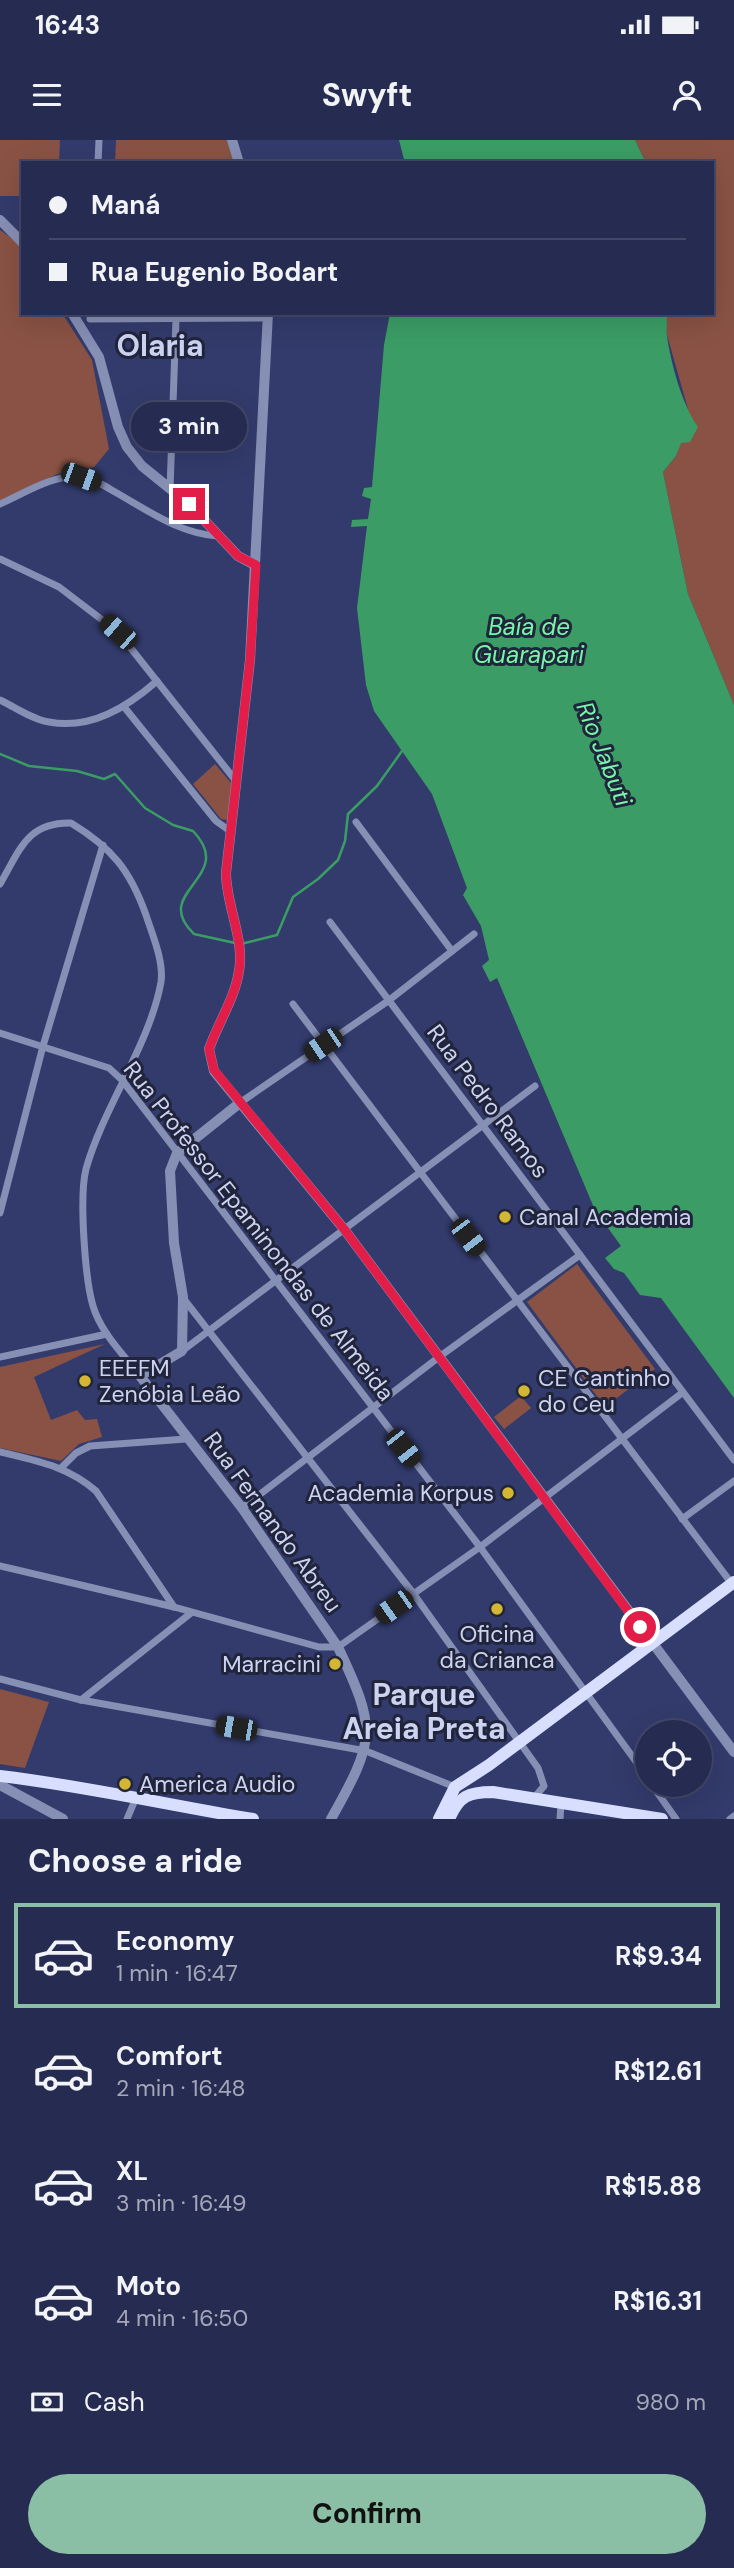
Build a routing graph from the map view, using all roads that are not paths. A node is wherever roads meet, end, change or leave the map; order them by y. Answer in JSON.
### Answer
{"nodes":[{"id":1,"x":99,"y":140,"type":"edge"},
{"id":2,"x":232,"y":140,"type":"edge"},
{"id":3,"x":98,"y":161,"type":"edge"},
{"id":4,"x":238,"y":161,"type":"edge"},
{"id":5,"x":0,"y":220,"type":"edge"},
{"id":6,"x":21,"y":241,"type":"edge"},
{"id":7,"x":268,"y":316,"type":"edge"},
{"id":8,"x":176,"y":319,"type":"junction"},
{"id":9,"x":88,"y":320,"type":"edge"},
{"id":10,"x":170,"y":489,"type":"junction"},
{"id":11,"x":0,"y":504,"type":"edge"},
{"id":12,"x":218,"y":536,"type":"junction"},
{"id":13,"x":0,"y":559,"type":"edge"},
{"id":14,"x":256,"y":565,"type":"junction"},
{"id":15,"x":157,"y":681,"type":"junction"},
{"id":16,"x":0,"y":700,"type":"edge"},
{"id":17,"x":125,"y":708,"type":"junction"},
{"id":18,"x":236,"y":781,"type":"junction"},
{"id":19,"x":356,"y":822,"type":"dead end"},
{"id":20,"x":230,"y":831,"type":"junction"},
{"id":21,"x":103,"y":845,"type":"junction"},
{"id":22,"x":4,"y":868,"type":"edge"},
{"id":23,"x":0,"y":884,"type":"edge"},
{"id":24,"x":330,"y":922,"type":"dead end"},
{"id":25,"x":474,"y":934,"type":"dead end"},
{"id":26,"x":452,"y":951,"type":"junction"},
{"id":27,"x":388,"y":1001,"type":"junction"},
{"id":28,"x":293,"y":1004,"type":"dead end"},
{"id":29,"x":0,"y":1033,"type":"edge"},
{"id":30,"x":323,"y":1045,"type":"junction"},
{"id":31,"x":43,"y":1046,"type":"junction"},
{"id":32,"x":122,"y":1080,"type":"junction"},
{"id":33,"x":535,"y":1086,"type":"dead end"},
{"id":34,"x":241,"y":1102,"type":"junction"},
{"id":35,"x":483,"y":1125,"type":"junction"},
{"id":36,"x":177,"y":1153,"type":"junction"},
{"id":37,"x":419,"y":1172,"type":"junction"},
{"id":38,"x":0,"y":1213,"type":"edge"},
{"id":39,"x":344,"y":1229,"type":"junction"},
{"id":40,"x":580,"y":1255,"type":"junction"},
{"id":41,"x":275,"y":1279,"type":"junction"},
{"id":42,"x":183,"y":1297,"type":"junction"},
{"id":43,"x":518,"y":1301,"type":"junction"},
{"id":44,"x":208,"y":1330,"type":"junction"},
{"id":45,"x":107,"y":1334,"type":"junction"},
{"id":46,"x":182,"y":1351,"type":"junction"},
{"id":47,"x":0,"y":1357,"type":"edge"},
{"id":48,"x":439,"y":1357,"type":"junction"},
{"id":49,"x":140,"y":1376,"type":"junction"},
{"id":50,"x":681,"y":1393,"type":"junction"},
{"id":51,"x":372,"y":1408,"type":"junction"},
{"id":52,"x":622,"y":1437,"type":"junction"},
{"id":53,"x":186,"y":1439,"type":"junction"},
{"id":54,"x":0,"y":1452,"type":"edge"},
{"id":55,"x":309,"y":1458,"type":"junction"},
{"id":56,"x":734,"y":1460,"type":"edge"},
{"id":57,"x":62,"y":1467,"type":"junction"},
{"id":58,"x":734,"y":1481,"type":"edge"},
{"id":59,"x":544,"y":1499,"type":"junction"},
{"id":60,"x":242,"y":1508,"type":"junction"},
{"id":61,"x":682,"y":1519,"type":"junction"},
{"id":62,"x":480,"y":1547,"type":"junction"},
{"id":63,"x":0,"y":1566,"type":"edge"},
{"id":64,"x":733,"y":1585,"type":"edge"},
{"id":65,"x":412,"y":1593,"type":"junction"},
{"id":66,"x":174,"y":1607,"type":"junction"},
{"id":67,"x":191,"y":1613,"type":"junction"},
{"id":68,"x":651,"y":1644,"type":"junction"},
{"id":69,"x":338,"y":1647,"type":"junction"},
{"id":70,"x":0,"y":1679,"type":"edge"},
{"id":71,"x":587,"y":1692,"type":"junction"},
{"id":72,"x":81,"y":1700,"type":"junction"},
{"id":73,"x":518,"y":1742,"type":"junction"},
{"id":74,"x":366,"y":1751,"type":"junction"},
{"id":75,"x":734,"y":1752,"type":"edge"},
{"id":76,"x":635,"y":1760,"type":"edge"},
{"id":77,"x":482,"y":1770,"type":"junction"},
{"id":78,"x":0,"y":1776,"type":"edge"},
{"id":79,"x":0,"y":1785,"type":"edge"},
{"id":80,"x":455,"y":1787,"type":"junction"},
{"id":81,"x":493,"y":1792,"type":"junction"},
{"id":82,"x":661,"y":1797,"type":"edge"},
{"id":83,"x":533,"y":1799,"type":"junction"},
{"id":84,"x":135,"y":1800,"type":"junction"},
{"id":85,"x":561,"y":1804,"type":"junction"},
{"id":86,"x":63,"y":1819,"type":"edge"},
{"id":87,"x":127,"y":1819,"type":"edge"},
{"id":88,"x":253,"y":1819,"type":"edge"},
{"id":89,"x":331,"y":1819,"type":"edge"},
{"id":90,"x":439,"y":1819,"type":"edge"},
{"id":91,"x":449,"y":1819,"type":"edge"},
{"id":92,"x":560,"y":1819,"type":"edge"},
{"id":93,"x":662,"y":1819,"type":"edge"},
{"id":94,"x":676,"y":1819,"type":"edge"}],
"edges":[{"from":1,"to":3,"type":"street"},
{"from":2,"to":4,"type":"street"},
{"from":5,"to":6,"type":"street"},
{"from":7,"to":8,"type":"street"},
{"from":7,"to":14,"type":"street"},
{"from":8,"to":9,"type":"street"},
{"from":8,"to":10,"type":"street"},
{"from":9,"to":10,"type":"street"},
{"from":10,"to":12,"type":"street"},
{"from":11,"to":12,"type":"street"},
{"from":12,"to":14,"type":"street"},
{"from":13,"to":15,"type":"street"},
{"from":14,"to":18,"type":"street"},
{"from":15,"to":17,"type":"street"},
{"from":15,"to":18,"type":"street"},
{"from":16,"to":17,"type":"street"},
{"from":17,"to":20,"type":"street"},
{"from":18,"to":20,"type":"street"},
{"from":19,"to":26,"type":"street"},
{"from":20,"to":34,"type":"street"},
{"from":21,"to":22,"type":"street","name":"Rua Fernando Abreu"},
{"from":21,"to":31,"type":"street"},
{"from":21,"to":32,"type":"street","name":"Rua Fernando Abreu"},
{"from":22,"to":23,"type":"street","name":"Rua Fernando Abreu"},
{"from":24,"to":27,"type":"street","name":"Rua Pedro Ramos"},
{"from":25,"to":26,"type":"street"},
{"from":26,"to":27,"type":"street"},
{"from":27,"to":30,"type":"street"},
{"from":27,"to":35,"type":"street","name":"Rua Pedro Ramos"},
{"from":28,"to":30,"type":"street"},
{"from":29,"to":31,"type":"street","name":"Rua Professor Epaminondas de Almeida"},
{"from":30,"to":34,"type":"street"},
{"from":30,"to":37,"type":"street"},
{"from":31,"to":32,"type":"street","name":"Rua Professor Epaminondas de Almeida"},
{"from":31,"to":38,"type":"street"},
{"from":32,"to":36,"type":"street","name":"Rua Professor Epaminondas de Almeida"},
{"from":32,"to":45,"type":"street","name":"Rua Fernando Abreu"},
{"from":33,"to":35,"type":"street"},
{"from":34,"to":36,"type":"street"},
{"from":34,"to":39,"type":"street"},
{"from":35,"to":37,"type":"street"},
{"from":35,"to":40,"type":"street","name":"Rua Pedro Ramos"},
{"from":36,"to":41,"type":"street","name":"Rua Professor Epaminondas de Almeida"},
{"from":36,"to":42,"type":"street"},
{"from":37,"to":39,"type":"street"},
{"from":37,"to":43,"type":"street"},
{"from":39,"to":41,"type":"street"},
{"from":39,"to":48,"type":"street"},
{"from":40,"to":43,"type":"street"},
{"from":40,"to":50,"type":"street","name":"Rua Pedro Ramos"},
{"from":41,"to":44,"type":"street"},
{"from":41,"to":51,"type":"street","name":"Rua Professor Epaminondas de Almeida"},
{"from":42,"to":44,"type":"street"},
{"from":42,"to":46,"type":"street"},
{"from":43,"to":48,"type":"street"},
{"from":43,"to":52,"type":"street"},
{"from":44,"to":46,"type":"street"},
{"from":44,"to":55,"type":"street"},
{"from":45,"to":47,"type":"street"},
{"from":45,"to":49,"type":"street","name":"Rua Fernando Abreu"},
{"from":46,"to":49,"type":"street"},
{"from":48,"to":51,"type":"street"},
{"from":48,"to":59,"type":"street"},
{"from":49,"to":53,"type":"street","name":"Rua Fernando Abreu"},
{"from":50,"to":52,"type":"street"},
{"from":50,"to":56,"type":"street","name":"Rua Pedro Ramos"},
{"from":51,"to":55,"type":"street"},
{"from":51,"to":62,"type":"street","name":"Rua Professor Epaminondas de Almeida"},
{"from":52,"to":59,"type":"street"},
{"from":52,"to":61,"type":"street"},
{"from":53,"to":57,"type":"street"},
{"from":53,"to":60,"type":"street","name":"Rua Fernando Abreu"},
{"from":54,"to":57,"type":"street"},
{"from":55,"to":60,"type":"street"},
{"from":55,"to":65,"type":"street"},
{"from":57,"to":66,"type":"street"},
{"from":58,"to":61,"type":"street"},
{"from":59,"to":62,"type":"street"},
{"from":59,"to":68,"type":"street"},
{"from":60,"to":69,"type":"street","name":"Rua Fernando Abreu"},
{"from":61,"to":64,"type":"street"},
{"from":62,"to":65,"type":"street"},
{"from":62,"to":71,"type":"street","name":"Rua Professor Epaminondas de Almeida"},
{"from":63,"to":66,"type":"street"},
{"from":64,"to":68,"type":"main road"},
{"from":65,"to":69,"type":"street"},
{"from":65,"to":73,"type":"street"},
{"from":66,"to":67,"type":"street"},
{"from":67,"to":69,"type":"street"},
{"from":67,"to":72,"type":"street"},
{"from":68,"to":71,"type":"main road"},
{"from":68,"to":75,"type":"street"},
{"from":69,"to":74,"type":"street","name":"Rua Fernando Abreu"},
{"from":70,"to":72,"type":"street"},
{"from":71,"to":73,"type":"main road"},
{"from":71,"to":76,"type":"street","name":"Rua Professor Epaminondas de Almeida"},
{"from":72,"to":74,"type":"street"},
{"from":73,"to":77,"type":"main road"},
{"from":73,"to":83,"type":"street"},
{"from":74,"to":80,"type":"street"},
{"from":74,"to":89,"type":"street"},
{"from":77,"to":80,"type":"main road"},
{"from":77,"to":81,"type":"main road"},
{"from":78,"to":84,"type":"main road"},
{"from":79,"to":86,"type":"street"},
{"from":80,"to":90,"type":"main road"},
{"from":81,"to":83,"type":"main road"},
{"from":81,"to":91,"type":"main road"},
{"from":82,"to":94,"type":"street"},
{"from":83,"to":85,"type":"main road"},
{"from":84,"to":87,"type":"street"},
{"from":84,"to":88,"type":"main road"},
{"from":85,"to":92,"type":"street"},
{"from":85,"to":93,"type":"main road"}]}
